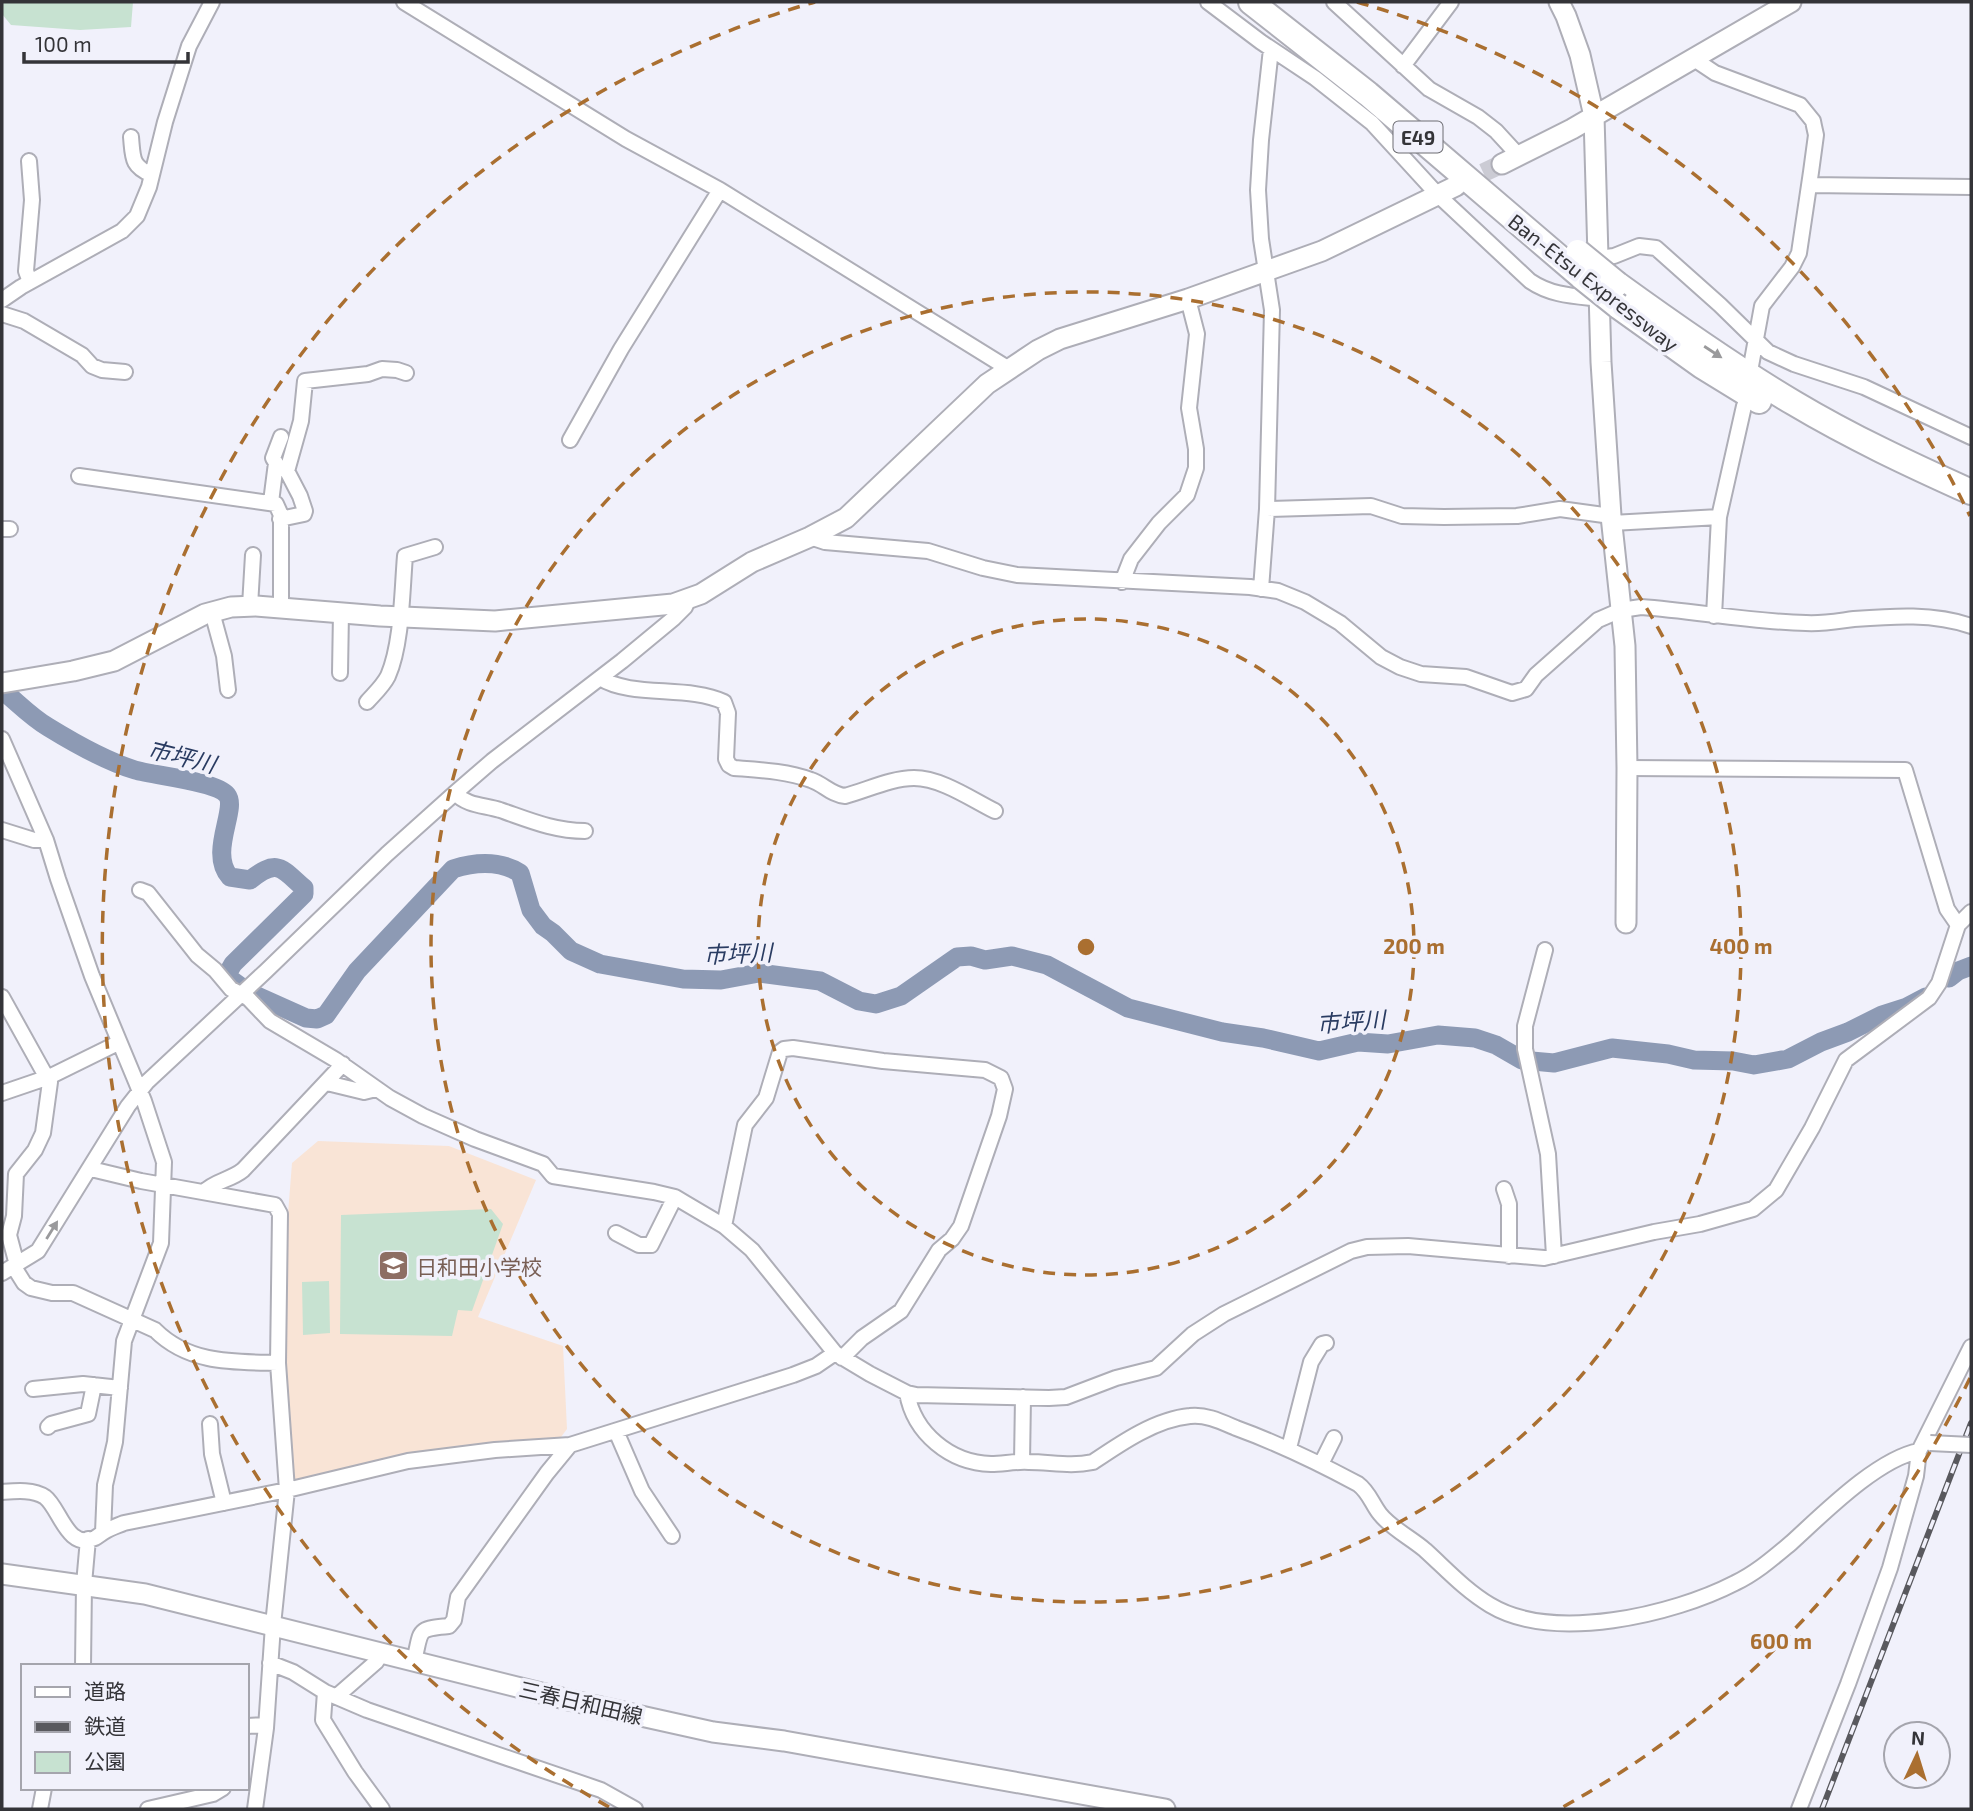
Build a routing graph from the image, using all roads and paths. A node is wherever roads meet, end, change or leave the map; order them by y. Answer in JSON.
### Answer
{"nodes":[{"id":1,"x":212,"y":2,"type":"edge"},
{"id":2,"x":404,"y":2,"type":"edge"},
{"id":3,"x":1208,"y":2,"type":"edge"},
{"id":4,"x":1251,"y":2,"type":"edge"},
{"id":5,"x":1279,"y":2,"type":"edge"},
{"id":6,"x":1334,"y":2,"type":"edge"},
{"id":7,"x":1451,"y":2,"type":"edge"},
{"id":8,"x":1559,"y":2,"type":"edge"},
{"id":9,"x":1782,"y":5,"type":"edge"},
{"id":10,"x":1266,"y":27,"type":"dead end"},
{"id":11,"x":1266,"y":46,"type":"junction"},
{"id":12,"x":1694,"y":59,"type":"junction"},
{"id":13,"x":1402,"y":66,"type":"junction"},
{"id":14,"x":1594,"y":116,"type":"junction"},
{"id":15,"x":131,"y":137,"type":"dead end"},
{"id":16,"x":1511,"y":160,"type":"joint"},
{"id":17,"x":30,"y":161,"type":"dead end"},
{"id":18,"x":152,"y":174,"type":"junction"},
{"id":19,"x":1809,"y":185,"type":"junction"},
{"id":20,"x":1971,"y":187,"type":"edge"},
{"id":21,"x":720,"y":190,"type":"junction"},
{"id":22,"x":1447,"y":190,"type":"junction"},
{"id":23,"x":1588,"y":255,"type":"junction"},
{"id":24,"x":1267,"y":272,"type":"junction"},
{"id":25,"x":30,"y":282,"type":"junction"},
{"id":26,"x":1612,"y":296,"type":"junction"},
{"id":27,"x":1188,"y":299,"type":"junction"},
{"id":28,"x":2,"y":300,"type":"edge"},
{"id":29,"x":2,"y":314,"type":"edge"},
{"id":30,"x":1756,"y":341,"type":"junction"},
{"id":31,"x":1751,"y":366,"type":"dead end"},
{"id":32,"x":1009,"y":369,"type":"junction"},
{"id":33,"x":125,"y":372,"type":"dead end"},
{"id":34,"x":406,"y":373,"type":"dead end"},
{"id":35,"x":1744,"y":406,"type":"dead end"},
{"id":36,"x":282,"y":437,"type":"dead end"},
{"id":37,"x":1971,"y":437,"type":"edge"},
{"id":38,"x":570,"y":440,"type":"dead end"},
{"id":39,"x":79,"y":476,"type":"dead end"},
{"id":40,"x":1971,"y":492,"type":"edge"},
{"id":41,"x":271,"y":502,"type":"junction"},
{"id":42,"x":1267,"y":509,"type":"junction"},
{"id":43,"x":1971,"y":510,"type":"edge"},
{"id":44,"x":1719,"y":517,"type":"junction"},
{"id":45,"x":280,"y":519,"type":"junction"},
{"id":46,"x":1612,"y":519,"type":"junction"},
{"id":47,"x":810,"y":537,"type":"junction"},
{"id":48,"x":435,"y":547,"type":"dead end"},
{"id":49,"x":253,"y":555,"type":"dead end"},
{"id":50,"x":1122,"y":582,"type":"junction"},
{"id":51,"x":1261,"y":589,"type":"junction"},
{"id":52,"x":688,"y":600,"type":"junction"},
{"id":53,"x":250,"y":606,"type":"junction"},
{"id":54,"x":281,"y":608,"type":"junction"},
{"id":55,"x":1621,"y":610,"type":"junction"},
{"id":56,"x":212,"y":612,"type":"junction"},
{"id":57,"x":341,"y":612,"type":"junction"},
{"id":58,"x":400,"y":616,"type":"junction"},
{"id":59,"x":1714,"y":616,"type":"junction"},
{"id":60,"x":1971,"y":626,"type":"edge"},
{"id":61,"x":340,"y":673,"type":"dead end"},
{"id":62,"x":600,"y":678,"type":"junction"},
{"id":63,"x":2,"y":683,"type":"edge"},
{"id":64,"x":228,"y":690,"type":"dead end"},
{"id":65,"x":367,"y":702,"type":"dead end"},
{"id":66,"x":2,"y":739,"type":"edge"},
{"id":67,"x":1628,"y":768,"type":"junction"},
{"id":68,"x":455,"y":793,"type":"junction"},
{"id":69,"x":995,"y":811,"type":"dead end"},
{"id":70,"x":2,"y":830,"type":"edge"},
{"id":71,"x":585,"y":831,"type":"dead end"},
{"id":72,"x":46,"y":840,"type":"junction"},
{"id":73,"x":140,"y":890,"type":"dead end"},
{"id":74,"x":1971,"y":912,"type":"edge"},
{"id":75,"x":1626,"y":923,"type":"dead end"},
{"id":76,"x":1958,"y":925,"type":"junction"},
{"id":77,"x":1545,"y":950,"type":"dead end"},
{"id":78,"x":240,"y":995,"type":"junction"},
{"id":79,"x":2,"y":997,"type":"edge"},
{"id":80,"x":118,"y":1043,"type":"junction"},
{"id":81,"x":343,"y":1064,"type":"junction"},
{"id":82,"x":48,"y":1077,"type":"junction"},
{"id":83,"x":327,"y":1083,"type":"junction"},
{"id":84,"x":376,"y":1089,"type":"junction"},
{"id":85,"x":139,"y":1092,"type":"junction"},
{"id":86,"x":2,"y":1093,"type":"edge"},
{"id":87,"x":91,"y":1169,"type":"junction"},
{"id":88,"x":164,"y":1185,"type":"junction"},
{"id":89,"x":1504,"y":1189,"type":"dead end"},
{"id":90,"x":204,"y":1192,"type":"junction"},
{"id":91,"x":675,"y":1197,"type":"junction"},
{"id":92,"x":724,"y":1226,"type":"junction"},
{"id":93,"x":617,"y":1233,"type":"dead end"},
{"id":94,"x":1508,"y":1256,"type":"junction"},
{"id":95,"x":1554,"y":1256,"type":"junction"},
{"id":96,"x":11,"y":1269,"type":"edge"},
{"id":97,"x":132,"y":1319,"type":"junction"},
{"id":98,"x":1326,"y":1343,"type":"dead end"},
{"id":99,"x":1971,"y":1347,"type":"edge"},
{"id":100,"x":839,"y":1356,"type":"junction"},
{"id":101,"x":278,"y":1363,"type":"junction"},
{"id":102,"x":94,"y":1385,"type":"junction"},
{"id":103,"x":120,"y":1388,"type":"junction"},
{"id":104,"x":33,"y":1389,"type":"dead end"},
{"id":105,"x":907,"y":1393,"type":"junction"},
{"id":106,"x":1023,"y":1397,"type":"junction"},
{"id":107,"x":210,"y":1424,"type":"dead end"},
{"id":108,"x":48,"y":1427,"type":"dead end"},
{"id":109,"x":616,"y":1431,"type":"junction"},
{"id":110,"x":1334,"y":1438,"type":"dead end"},
{"id":111,"x":570,"y":1445,"type":"junction"},
{"id":112,"x":1971,"y":1445,"type":"edge"},
{"id":113,"x":1924,"y":1446,"type":"junction"},
{"id":114,"x":1289,"y":1448,"type":"junction"},
{"id":115,"x":1022,"y":1462,"type":"junction"},
{"id":116,"x":1321,"y":1464,"type":"junction"},
{"id":117,"x":287,"y":1490,"type":"junction"},
{"id":118,"x":2,"y":1492,"type":"edge"},
{"id":119,"x":224,"y":1503,"type":"junction"},
{"id":120,"x":103,"y":1532,"type":"junction"},
{"id":121,"x":672,"y":1536,"type":"dead end"},
{"id":122,"x":88,"y":1539,"type":"junction"},
{"id":123,"x":2,"y":1574,"type":"edge"},
{"id":124,"x":83,"y":1584,"type":"junction"},
{"id":125,"x":273,"y":1625,"type":"junction"},
{"id":126,"x":382,"y":1653,"type":"junction"},
{"id":127,"x":414,"y":1661,"type":"junction"},
{"id":128,"x":270,"y":1663,"type":"junction"},
{"id":129,"x":83,"y":1664,"type":"edge"},
{"id":130,"x":331,"y":1694,"type":"junction"},
{"id":131,"x":266,"y":1725,"type":"junction"},
{"id":132,"x":248,"y":1726,"type":"edge"},
{"id":133,"x":253,"y":1786,"type":"edge"},
{"id":134,"x":44,"y":1790,"type":"edge"},
{"id":135,"x":220,"y":1790,"type":"edge"},
{"id":136,"x":40,"y":1809,"type":"edge"},
{"id":137,"x":148,"y":1809,"type":"edge"},
{"id":138,"x":255,"y":1809,"type":"edge"},
{"id":139,"x":382,"y":1809,"type":"edge"},
{"id":140,"x":635,"y":1809,"type":"edge"},
{"id":141,"x":1165,"y":1809,"type":"edge"},
{"id":142,"x":1799,"y":1809,"type":"edge"}],
"edges":[{"from":1,"to":18,"type":"street"},
{"from":2,"to":21,"type":"street"},
{"from":3,"to":11,"type":"street"},
{"from":4,"to":26,"type":"highway","name":"Ban-Etsu Expressway","number":"E49","bridge":true},
{"from":5,"to":23,"type":"highway","name":"Ban-Etsu Expressway","number":"E49"},
{"from":6,"to":13,"type":"street"},
{"from":7,"to":13,"type":"street"},
{"from":8,"to":14,"type":"street"},
{"from":9,"to":12,"type":"street"},
{"from":10,"to":11,"type":"street"},
{"from":11,"to":22,"type":"street"},
{"from":11,"to":24,"type":"street"},
{"from":12,"to":14,"type":"street"},
{"from":12,"to":19,"type":"street"},
{"from":13,"to":16,"type":"street"},
{"from":14,"to":16,"type":"street"},
{"from":14,"to":23,"type":"street"},
{"from":15,"to":18,"type":"street"},
{"from":17,"to":25,"type":"street"},
{"from":18,"to":25,"type":"street"},
{"from":19,"to":20,"type":"street"},
{"from":19,"to":30,"type":"street"},
{"from":21,"to":32,"type":"street"},
{"from":21,"to":38,"type":"street"},
{"from":22,"to":24,"type":"street"},
{"from":22,"to":26,"type":"street"},
{"from":23,"to":26,"type":"highway","name":"Ban-Etsu Expressway","number":"E49","bridge":true},
{"from":23,"to":30,"type":"street"},
{"from":24,"to":27,"type":"street"},
{"from":24,"to":42,"type":"street"},
{"from":25,"to":28,"type":"street"},
{"from":26,"to":40,"type":"highway","name":"Ban-Etsu Expressway","number":"E49","one_way":true},
{"from":26,"to":43,"type":"highway","name":"Ban-Etsu Expressway","number":"E49"},
{"from":26,"to":46,"type":"street"},
{"from":27,"to":32,"type":"street"},
{"from":27,"to":50,"type":"street"},
{"from":29,"to":33,"type":"street"},
{"from":30,"to":31,"type":"street"},
{"from":30,"to":37,"type":"street"},
{"from":32,"to":47,"type":"street"},
{"from":34,"to":45,"type":"street"},
{"from":35,"to":44,"type":"street"},
{"from":36,"to":41,"type":"street"},
{"from":39,"to":41,"type":"street"},
{"from":41,"to":45,"type":"street"},
{"from":42,"to":46,"type":"street"},
{"from":42,"to":51,"type":"street"},
{"from":44,"to":46,"type":"street"},
{"from":44,"to":59,"type":"street"},
{"from":45,"to":54,"type":"street"},
{"from":46,"to":55,"type":"street"},
{"from":47,"to":50,"type":"street"},
{"from":47,"to":52,"type":"street"},
{"from":48,"to":58,"type":"street"},
{"from":49,"to":53,"type":"street"},
{"from":50,"to":51,"type":"street"},
{"from":51,"to":55,"type":"street"},
{"from":52,"to":58,"type":"street"},
{"from":52,"to":62,"type":"street"},
{"from":53,"to":54,"type":"street"},
{"from":53,"to":56,"type":"street"},
{"from":54,"to":57,"type":"street"},
{"from":55,"to":59,"type":"street"},
{"from":55,"to":67,"type":"street"},
{"from":56,"to":63,"type":"street"},
{"from":56,"to":64,"type":"street"},
{"from":57,"to":58,"type":"street"},
{"from":57,"to":61,"type":"street"},
{"from":58,"to":65,"type":"street"},
{"from":59,"to":60,"type":"street"},
{"from":62,"to":68,"type":"street"},
{"from":62,"to":69,"type":"street"},
{"from":66,"to":72,"type":"street"},
{"from":67,"to":75,"type":"street"},
{"from":67,"to":76,"type":"street"},
{"from":68,"to":71,"type":"street"},
{"from":68,"to":78,"type":"street"},
{"from":70,"to":72,"type":"street"},
{"from":72,"to":80,"type":"street"},
{"from":73,"to":78,"type":"street"},
{"from":74,"to":76,"type":"street"},
{"from":76,"to":95,"type":"street"},
{"from":77,"to":95,"type":"street"},
{"from":78,"to":81,"type":"street"},
{"from":78,"to":85,"type":"street"},
{"from":79,"to":82,"type":"street"},
{"from":80,"to":82,"type":"street"},
{"from":80,"to":85,"type":"street"},
{"from":81,"to":83,"type":"street"},
{"from":81,"to":84,"type":"street"},
{"from":82,"to":86,"type":"street"},
{"from":82,"to":96,"type":"street"},
{"from":83,"to":84,"type":"street"},
{"from":83,"to":90,"type":"street"},
{"from":84,"to":91,"type":"street"},
{"from":85,"to":87,"type":"street"},
{"from":85,"to":88,"type":"street"},
{"from":87,"to":88,"type":"street"},
{"from":96,"to":87,"type":"street","one_way":true},
{"from":88,"to":90,"type":"street"},
{"from":88,"to":97,"type":"street"},
{"from":89,"to":94,"type":"street"},
{"from":90,"to":101,"type":"street"},
{"from":91,"to":92,"type":"street"},
{"from":91,"to":93,"type":"street"},
{"from":92,"to":100,"type":"street"},
{"from":92,"to":100,"type":"street"},
{"from":94,"to":95,"type":"street"},
{"from":94,"to":106,"type":"street"},
{"from":96,"to":97,"type":"street"},
{"from":97,"to":101,"type":"street"},
{"from":97,"to":103,"type":"street"},
{"from":98,"to":114,"type":"street"},
{"from":99,"to":113,"type":"street"},
{"from":100,"to":105,"type":"street"},
{"from":100,"to":109,"type":"street"},
{"from":101,"to":117,"type":"street"},
{"from":102,"to":103,"type":"street"},
{"from":102,"to":104,"type":"street"},
{"from":102,"to":108,"type":"street"},
{"from":103,"to":120,"type":"street"},
{"from":105,"to":106,"type":"street"},
{"from":105,"to":115,"type":"street"},
{"from":106,"to":115,"type":"street"},
{"from":107,"to":119,"type":"street"},
{"from":109,"to":111,"type":"street"},
{"from":109,"to":121,"type":"street"},
{"from":110,"to":116,"type":"street"},
{"from":111,"to":117,"type":"street"},
{"from":111,"to":127,"type":"street"},
{"from":112,"to":113,"type":"street","bridge":true},
{"from":113,"to":116,"type":"street"},
{"from":113,"to":142,"type":"street"},
{"from":114,"to":115,"type":"street"},
{"from":114,"to":116,"type":"street"},
{"from":117,"to":119,"type":"street"},
{"from":117,"to":125,"type":"street"},
{"from":118,"to":122,"type":"street"},
{"from":119,"to":120,"type":"street"},
{"from":120,"to":122,"type":"street"},
{"from":122,"to":124,"type":"street"},
{"from":123,"to":124,"type":"street","name":"三春日和田線"},
{"from":124,"to":125,"type":"street","name":"三春日和田線"},
{"from":124,"to":129,"type":"street"},
{"from":125,"to":126,"type":"street","name":"三春日和田線"},
{"from":125,"to":128,"type":"street"},
{"from":126,"to":127,"type":"street","name":"三春日和田線"},
{"from":126,"to":130,"type":"street"},
{"from":127,"to":141,"type":"street","name":"三春日和田線"},
{"from":128,"to":130,"type":"street"},
{"from":128,"to":131,"type":"street"},
{"from":130,"to":139,"type":"street"},
{"from":130,"to":140,"type":"street"},
{"from":131,"to":132,"type":"street"},
{"from":131,"to":133,"type":"street"},
{"from":133,"to":138,"type":"street"},
{"from":134,"to":136,"type":"street"},
{"from":135,"to":137,"type":"street"}]}
